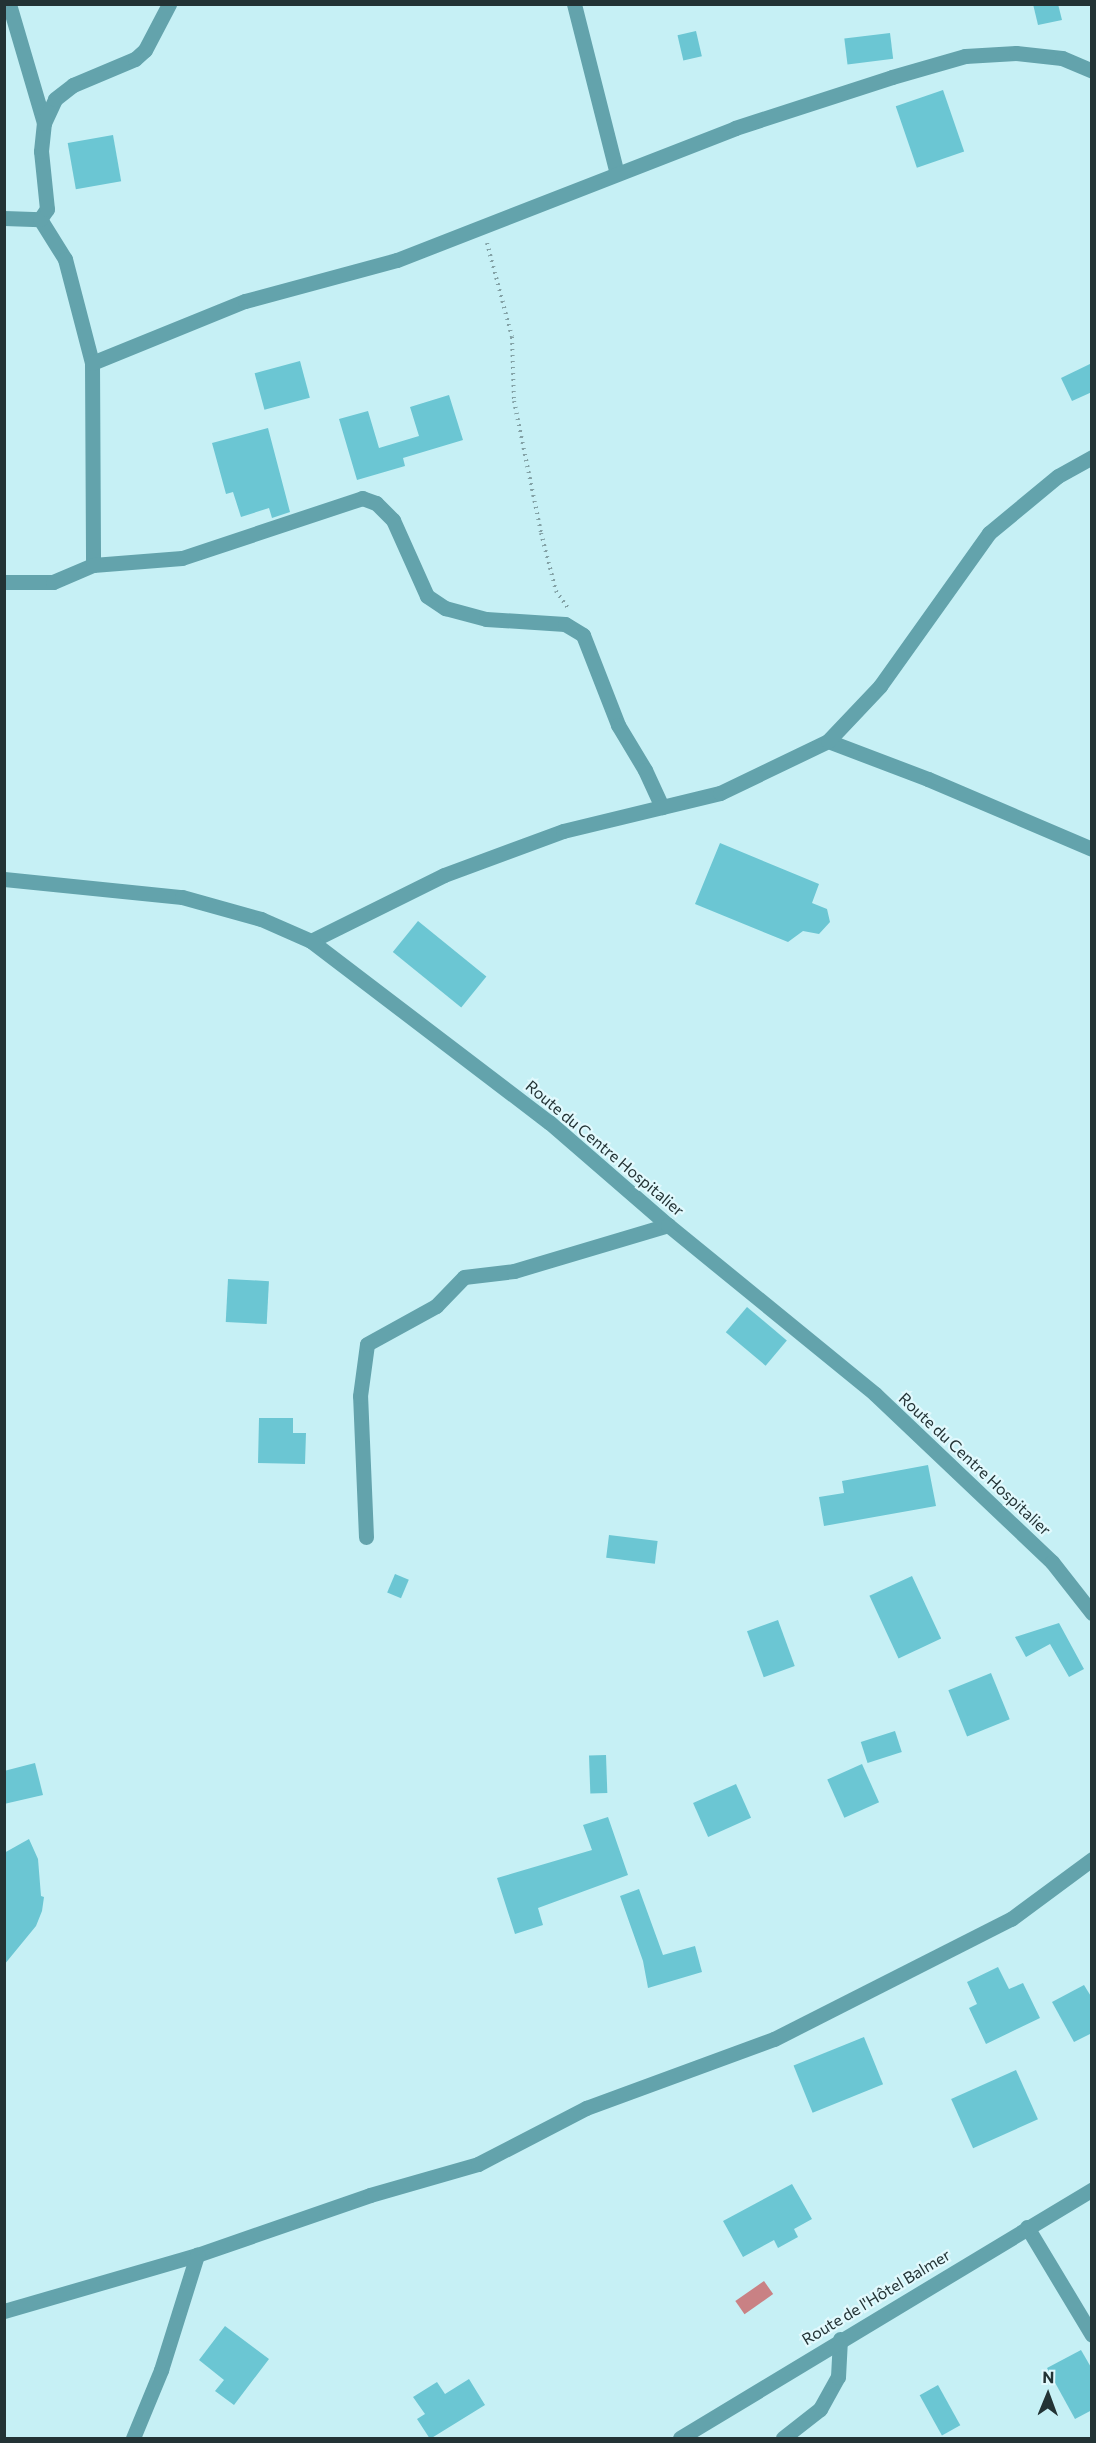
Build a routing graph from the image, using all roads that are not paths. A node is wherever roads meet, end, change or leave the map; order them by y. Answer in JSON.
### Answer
{"nodes":[{"id":1,"x":9,"y":4,"type":"edge"},
{"id":2,"x":168,"y":4,"type":"edge"},
{"id":3,"x":574,"y":4,"type":"edge"},
{"id":4,"x":1092,"y":71,"type":"edge"},
{"id":5,"x":44,"y":123,"type":"junction"},
{"id":6,"x":617,"y":174,"type":"junction"},
{"id":7,"x":4,"y":218,"type":"edge"},
{"id":8,"x":40,"y":219,"type":"junction"},
{"id":9,"x":92,"y":363,"type":"junction"},
{"id":10,"x":1092,"y":458,"type":"edge"},
{"id":11,"x":93,"y":565,"type":"junction"},
{"id":12,"x":4,"y":582,"type":"edge"},
{"id":13,"x":828,"y":741,"type":"junction"},
{"id":14,"x":662,"y":807,"type":"junction"},
{"id":15,"x":1092,"y":849,"type":"edge"},
{"id":16,"x":4,"y":879,"type":"edge"},
{"id":17,"x":311,"y":941,"type":"junction"},
{"id":18,"x":668,"y":1225,"type":"junction"},
{"id":19,"x":366,"y":1537,"type":"dead end"},
{"id":20,"x":1092,"y":1613,"type":"edge"},
{"id":21,"x":1092,"y":1859,"type":"edge"},
{"id":22,"x":1092,"y":2189,"type":"edge"},
{"id":23,"x":1027,"y":2227,"type":"junction"},
{"id":24,"x":197,"y":2255,"type":"junction"},
{"id":25,"x":4,"y":2311,"type":"edge"},
{"id":26,"x":1092,"y":2335,"type":"edge"},
{"id":27,"x":840,"y":2339,"type":"junction"},
{"id":28,"x":783,"y":2438,"type":"edge"},
{"id":29,"x":133,"y":2439,"type":"edge"},
{"id":30,"x":680,"y":2439,"type":"edge"}],
"edges":[{"from":1,"to":5,"type":"street"},
{"from":2,"to":5,"type":"street"},
{"from":3,"to":6,"type":"street"},
{"from":4,"to":6,"type":"street"},
{"from":5,"to":8,"type":"street"},
{"from":6,"to":9,"type":"street"},
{"from":7,"to":8,"type":"street"},
{"from":8,"to":9,"type":"street"},
{"from":9,"to":11,"type":"street"},
{"from":10,"to":13,"type":"street"},
{"from":11,"to":12,"type":"street"},
{"from":11,"to":14,"type":"street"},
{"from":13,"to":14,"type":"street"},
{"from":13,"to":15,"type":"street"},
{"from":14,"to":17,"type":"street"},
{"from":16,"to":17,"type":"street","name":"Route du Centre Hospitalier"},
{"from":17,"to":18,"type":"street","name":"Route du Centre Hospitalier"},
{"from":18,"to":19,"type":"street"},
{"from":18,"to":20,"type":"street","name":"Route du Centre Hospitalier"},
{"from":21,"to":24,"type":"street"},
{"from":22,"to":23,"type":"street","name":"Route de l'Hôtel Balmer"},
{"from":23,"to":26,"type":"street"},
{"from":23,"to":27,"type":"street","name":"Route de l'Hôtel Balmer"},
{"from":24,"to":25,"type":"street"},
{"from":24,"to":29,"type":"street"},
{"from":27,"to":28,"type":"street"},
{"from":27,"to":30,"type":"street","name":"Route de l'Hôtel Balmer"}]}
